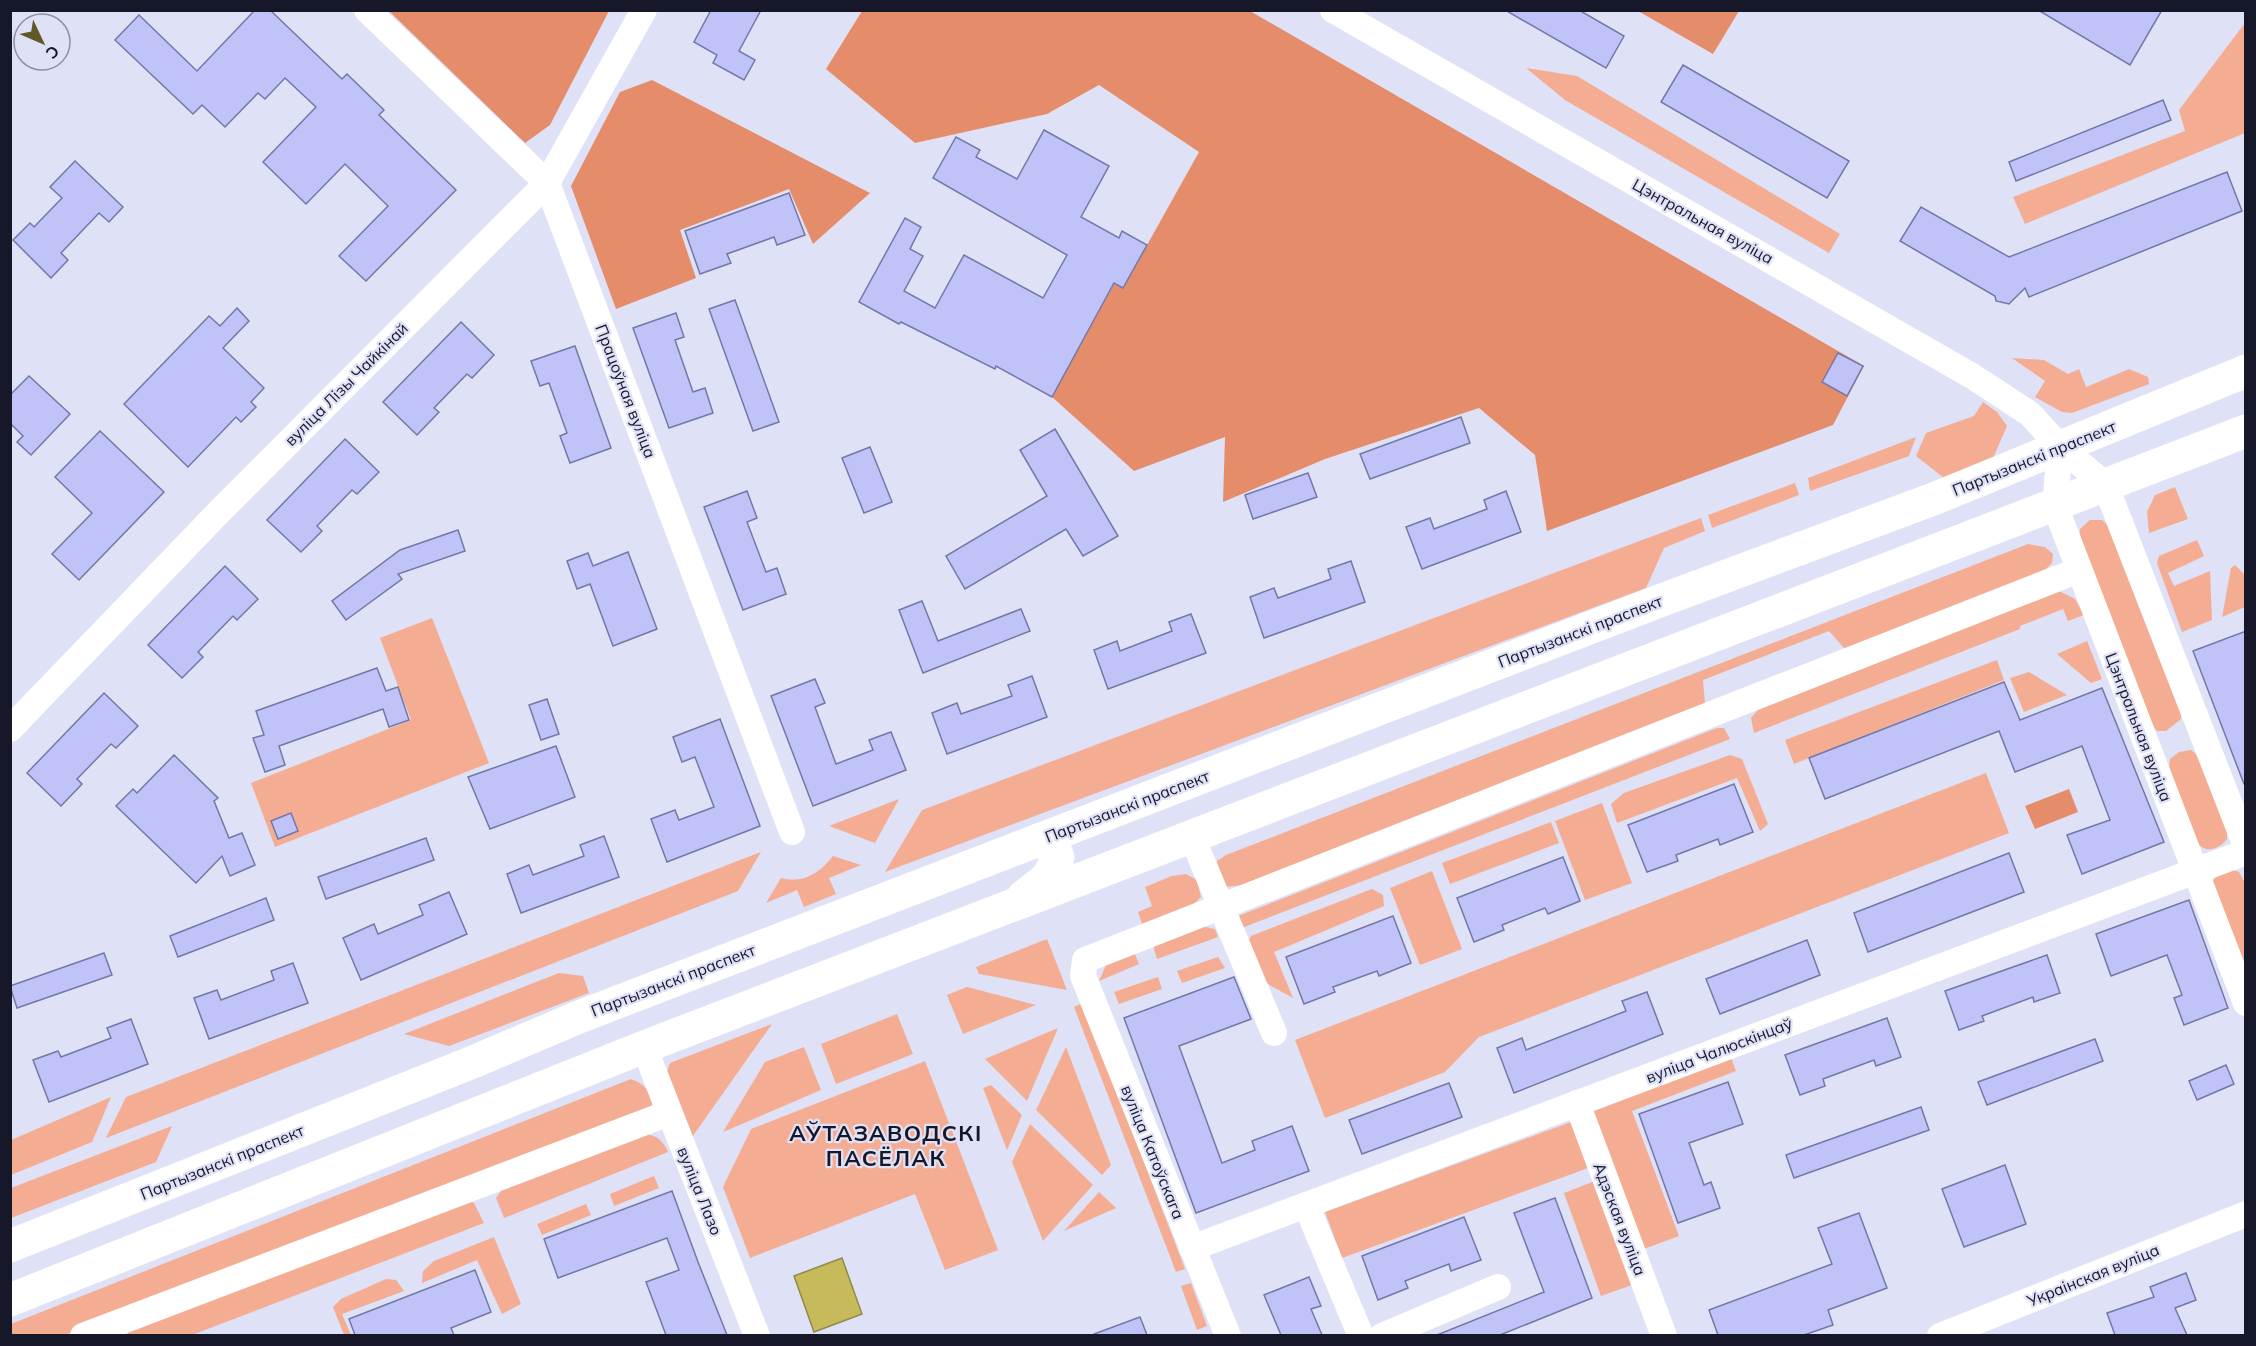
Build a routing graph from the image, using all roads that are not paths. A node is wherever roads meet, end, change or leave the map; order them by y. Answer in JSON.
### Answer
{"nodes":[{"id":1,"x":367,"y":10,"type":"edge"},
{"id":2,"x":644,"y":10,"type":"edge"},
{"id":3,"x":1333,"y":10,"type":"edge"},
{"id":4,"x":547,"y":183,"type":"junction"},
{"id":5,"x":2246,"y":372,"type":"edge"},
{"id":6,"x":2246,"y":430,"type":"edge"},
{"id":7,"x":2060,"y":447,"type":"junction"},
{"id":8,"x":2105,"y":484,"type":"junction"},
{"id":9,"x":2055,"y":506,"type":"junction"},
{"id":10,"x":2079,"y":570,"type":"junction"},
{"id":11,"x":10,"y":729,"type":"edge"},
{"id":12,"x":1214,"y":772,"type":"junction"},
{"id":13,"x":792,"y":832,"type":"dead end"},
{"id":14,"x":1191,"y":837,"type":"junction"},
{"id":15,"x":1038,"y":840,"type":"junction"},
{"id":16,"x":2246,"y":846,"type":"edge"},
{"id":17,"x":2246,"y":852,"type":"edge"},
{"id":18,"x":2195,"y":871,"type":"junction"},
{"id":19,"x":1220,"y":906,"type":"junction"},
{"id":20,"x":1007,"y":909,"type":"junction"},
{"id":21,"x":682,"y":977,"type":"junction"},
{"id":22,"x":2246,"y":1003,"type":"edge"},
{"id":23,"x":579,"y":1017,"type":"junction"},
{"id":24,"x":1274,"y":1033,"type":"dead end"},
{"id":25,"x":644,"y":1047,"type":"junction"},
{"id":26,"x":592,"y":1069,"type":"junction"},
{"id":27,"x":1577,"y":1103,"type":"junction"},
{"id":28,"x":669,"y":1113,"type":"junction"},
{"id":29,"x":1306,"y":1205,"type":"junction"},
{"id":30,"x":2246,"y":1214,"type":"edge"},
{"id":31,"x":10,"y":1246,"type":"edge"},
{"id":32,"x":1192,"y":1248,"type":"junction"},
{"id":33,"x":1498,"y":1287,"type":"dead end"},
{"id":34,"x":10,"y":1300,"type":"edge"},
{"id":35,"x":83,"y":1335,"type":"edge"},
{"id":36,"x":757,"y":1335,"type":"edge"},
{"id":37,"x":1228,"y":1335,"type":"edge"},
{"id":38,"x":1361,"y":1335,"type":"edge"},
{"id":39,"x":1382,"y":1335,"type":"edge"},
{"id":40,"x":1664,"y":1335,"type":"edge"},
{"id":41,"x":1940,"y":1335,"type":"edge"}],
"edges":[{"from":1,"to":4,"type":"street","name":"Працоўная вуліца"},
{"from":2,"to":4,"type":"street","name":"вуліца Лізы Чайкінай"},
{"from":3,"to":7,"type":"street","name":"Цэнтральная вуліца"},
{"from":4,"to":11,"type":"street","name":"вуліца Лізы Чайкінай"},
{"from":4,"to":13,"type":"street","name":"Працоўная вуліца"},
{"from":5,"to":7,"type":"main road","name":"Партызанскі праспект"},
{"from":6,"to":8,"type":"main road"},
{"from":7,"to":8,"type":"street","name":"Цэнтральная вуліца"},
{"from":7,"to":9,"type":"street","name":"Цэнтральная вуліца"},
{"from":7,"to":12,"type":"main road","name":"Партызанскі праспект"},
{"from":8,"to":9,"type":"main road"},
{"from":8,"to":16,"type":"street","name":"Цэнтральная вуліца"},
{"from":9,"to":10,"type":"street","name":"Цэнтральная вуліца"},
{"from":9,"to":14,"type":"main road"},
{"from":10,"to":18,"type":"street","name":"Цэнтральная вуліца"},
{"from":10,"to":19,"type":"street"},
{"from":12,"to":14,"type":"main road"},
{"from":12,"to":15,"type":"main road","name":"Партызанскі праспект"},
{"from":14,"to":19,"type":"street"},
{"from":14,"to":20,"type":"main road"},
{"from":15,"to":20,"type":"main road"},
{"from":15,"to":21,"type":"main road","name":"Партызанскі праспект"},
{"from":17,"to":18,"type":"street","name":"вуліца Чалюскінцаў"},
{"from":18,"to":22,"type":"street","name":"Цэнтральная вуліца"},
{"from":18,"to":27,"type":"street","name":"вуліца Чалюскінцаў"},
{"from":19,"to":24,"type":"street"},
{"from":19,"to":32,"type":"street","name":"вуліца Катоўскага"},
{"from":20,"to":25,"type":"main road"},
{"from":21,"to":23,"type":"main road","name":"Партызанскі праспект"},
{"from":21,"to":25,"type":"main road"},
{"from":23,"to":26,"type":"main road"},
{"from":23,"to":31,"type":"main road","name":"Партызанскі праспект"},
{"from":25,"to":26,"type":"main road"},
{"from":25,"to":28,"type":"street","name":"вуліца Лазо"},
{"from":26,"to":34,"type":"main road"},
{"from":27,"to":29,"type":"street","name":"вуліца Чалюскінцаў"},
{"from":27,"to":40,"type":"street","name":"Адэская вуліца"},
{"from":28,"to":35,"type":"street"},
{"from":28,"to":36,"type":"street","name":"вуліца Лазо"},
{"from":29,"to":32,"type":"street","name":"вуліца Чалюскінцаў"},
{"from":29,"to":38,"type":"street"},
{"from":30,"to":41,"type":"street","name":"Украінская вуліца"},
{"from":32,"to":37,"type":"street","name":"вуліца Катоўскага"},
{"from":33,"to":39,"type":"street"}]}
